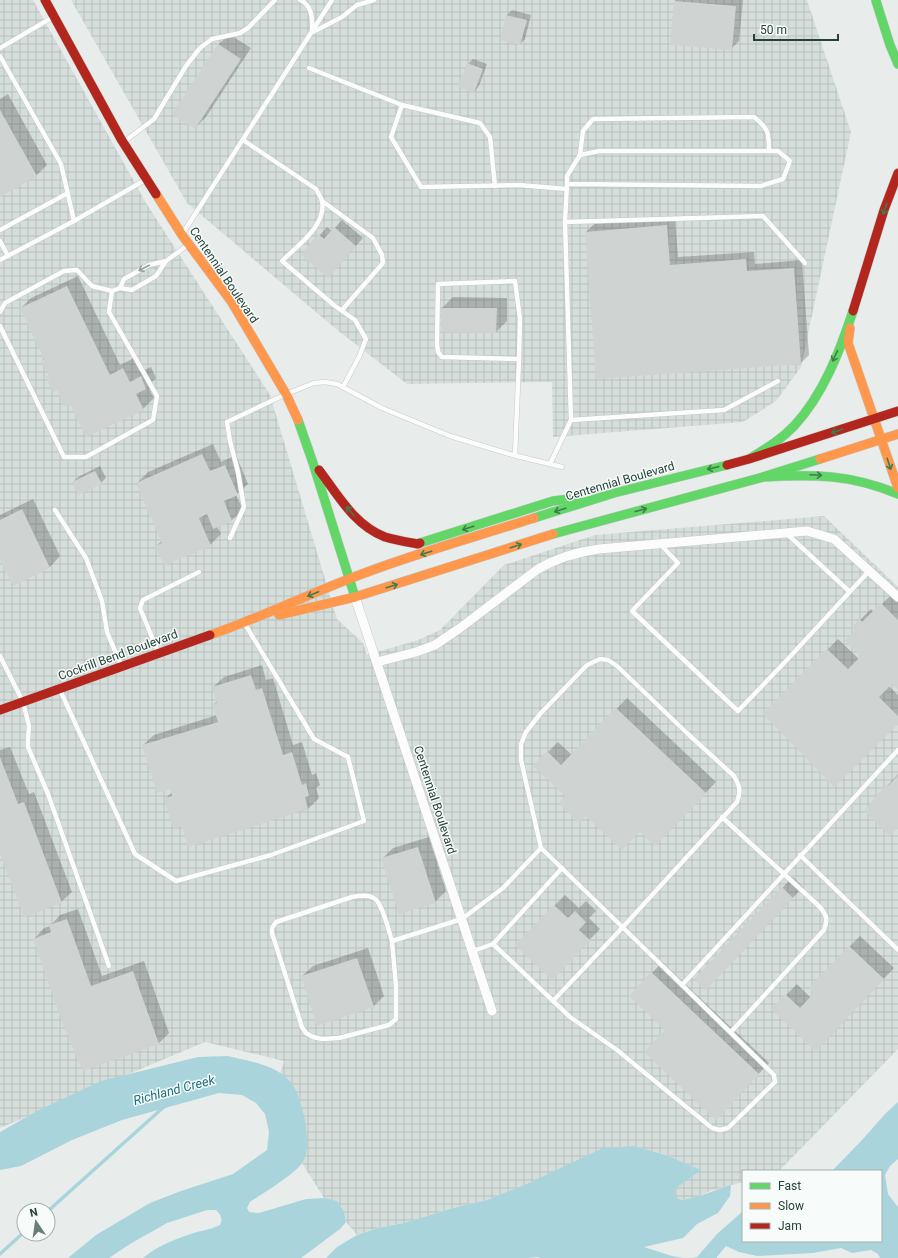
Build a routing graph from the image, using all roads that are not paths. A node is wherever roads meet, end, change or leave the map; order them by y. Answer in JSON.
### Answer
{"nodes":[{"id":1,"x":45,"y":0,"type":"edge"},
{"id":2,"x":275,"y":0,"type":"edge"},
{"id":3,"x":300,"y":0,"type":"edge"},
{"id":4,"x":332,"y":0,"type":"edge"},
{"id":5,"x":374,"y":0,"type":"edge"},
{"id":6,"x":876,"y":0,"type":"edge"},
{"id":7,"x":54,"y":17,"type":"junction"},
{"id":8,"x":312,"y":33,"type":"junction"},
{"id":9,"x":898,"y":38,"type":"edge"},
{"id":10,"x":0,"y":48,"type":"edge"},
{"id":11,"x":0,"y":56,"type":"edge"},
{"id":12,"x":898,"y":64,"type":"edge"},
{"id":13,"x":310,"y":68,"type":"dead end"},
{"id":14,"x":402,"y":105,"type":"junction"},
{"id":15,"x":243,"y":140,"type":"junction"},
{"id":16,"x":123,"y":142,"type":"junction"},
{"id":17,"x":769,"y":151,"type":"junction"},
{"id":18,"x":580,"y":156,"type":"junction"},
{"id":19,"x":898,"y":173,"type":"edge"},
{"id":20,"x":147,"y":179,"type":"junction"},
{"id":21,"x":495,"y":186,"type":"junction"},
{"id":22,"x":567,"y":187,"type":"junction"},
{"id":23,"x":68,"y":193,"type":"junction"},
{"id":24,"x":322,"y":201,"type":"junction"},
{"id":25,"x":74,"y":221,"type":"junction"},
{"id":26,"x":565,"y":222,"type":"junction"},
{"id":27,"x":0,"y":230,"type":"edge"},
{"id":28,"x":182,"y":235,"type":"junction"},
{"id":29,"x":0,"y":241,"type":"edge"},
{"id":30,"x":189,"y":244,"type":"junction"},
{"id":31,"x":8,"y":256,"type":"junction"},
{"id":32,"x":0,"y":260,"type":"edge"},
{"id":33,"x":166,"y":261,"type":"junction"},
{"id":34,"x":805,"y":263,"type":"dead end"},
{"id":35,"x":120,"y":288,"type":"junction"},
{"id":36,"x":112,"y":291,"type":"junction"},
{"id":37,"x":342,"y":310,"type":"junction"},
{"id":38,"x":0,"y":312,"type":"edge"},
{"id":39,"x":851,"y":320,"type":"junction"},
{"id":40,"x":0,"y":326,"type":"edge"},
{"id":41,"x":519,"y":359,"type":"junction"},
{"id":42,"x":778,"y":381,"type":"dead end"},
{"id":43,"x":343,"y":387,"type":"junction"},
{"id":44,"x":286,"y":394,"type":"junction"},
{"id":45,"x":898,"y":411,"type":"edge"},
{"id":46,"x":874,"y":418,"type":"junction"},
{"id":47,"x":571,"y":420,"type":"junction"},
{"id":48,"x":898,"y":434,"type":"edge"},
{"id":49,"x":881,"y":439,"type":"junction"},
{"id":50,"x":515,"y":455,"type":"junction"},
{"id":51,"x":749,"y":459,"type":"junction"},
{"id":52,"x":313,"y":463,"type":"junction"},
{"id":53,"x":550,"y":464,"type":"junction"},
{"id":54,"x":562,"y":467,"type":"dead end"},
{"id":55,"x":763,"y":477,"type":"junction"},
{"id":56,"x":898,"y":488,"type":"edge"},
{"id":57,"x":614,"y":493,"type":"junction"},
{"id":58,"x":898,"y":494,"type":"edge"},
{"id":59,"x":55,"y":510,"type":"dead end"},
{"id":60,"x":786,"y":532,"type":"junction"},
{"id":61,"x":230,"y":538,"type":"dead end"},
{"id":62,"x":660,"y":544,"type":"junction"},
{"id":63,"x":870,"y":570,"type":"junction"},
{"id":64,"x":199,"y":572,"type":"dead end"},
{"id":65,"x":349,"y":579,"type":"junction"},
{"id":66,"x":849,"y":591,"type":"junction"},
{"id":67,"x":898,"y":596,"type":"edge"},
{"id":68,"x":355,"y":597,"type":"junction"},
{"id":69,"x":245,"y":623,"type":"junction"},
{"id":70,"x":159,"y":654,"type":"junction"},
{"id":71,"x":0,"y":656,"type":"edge"},
{"id":72,"x":377,"y":662,"type":"junction"},
{"id":73,"x":122,"y":667,"type":"junction"},
{"id":74,"x":59,"y":689,"type":"junction"},
{"id":75,"x":22,"y":702,"type":"junction"},
{"id":76,"x":0,"y":710,"type":"edge"},
{"id":77,"x":898,"y":750,"type":"edge"},
{"id":78,"x":722,"y":817,"type":"junction"},
{"id":79,"x":541,"y":848,"type":"junction"},
{"id":80,"x":800,"y":855,"type":"junction"},
{"id":81,"x":562,"y":868,"type":"junction"},
{"id":82,"x":783,"y":873,"type":"junction"},
{"id":83,"x":462,"y":920,"type":"junction"},
{"id":84,"x":622,"y":928,"type":"junction"},
{"id":85,"x":392,"y":941,"type":"junction"},
{"id":86,"x":493,"y":944,"type":"junction"},
{"id":87,"x":898,"y":950,"type":"edge"},
{"id":88,"x":473,"y":951,"type":"junction"},
{"id":89,"x":109,"y":966,"type":"dead end"},
{"id":90,"x":682,"y":984,"type":"junction"},
{"id":91,"x":553,"y":1000,"type":"junction"},
{"id":92,"x":492,"y":1011,"type":"dead end"},
{"id":93,"x":730,"y":1032,"type":"junction"}],
"edges":[{"from":1,"to":7,"type":"main road","name":"Centennial Boulevard"},
{"from":2,"to":16,"type":"lane"},
{"from":3,"to":8,"type":"lane"},
{"from":4,"to":8,"type":"lane"},
{"from":5,"to":8,"type":"lane"},
{"from":6,"to":9,"type":"main road"},
{"from":6,"to":12,"type":"main road"},
{"from":7,"to":10,"type":"lane"},
{"from":7,"to":16,"type":"main road","name":"Centennial Boulevard"},
{"from":8,"to":15,"type":"lane"},
{"from":11,"to":23,"type":"lane"},
{"from":13,"to":14,"type":"lane"},
{"from":14,"to":21,"type":"lane"},
{"from":14,"to":21,"type":"lane"},
{"from":15,"to":24,"type":"lane"},
{"from":15,"to":28,"type":"lane"},
{"from":16,"to":20,"type":"main road","name":"Centennial Boulevard"},
{"from":17,"to":18,"type":"lane"},
{"from":17,"to":18,"type":"lane"},
{"from":17,"to":22,"type":"lane"},
{"from":18,"to":22,"type":"lane"},
{"from":19,"to":39,"type":"main road","one_way":true},
{"from":20,"to":25,"type":"lane"},
{"from":20,"to":28,"type":"main road","name":"Centennial Boulevard"},
{"from":21,"to":22,"type":"lane"},
{"from":22,"to":26,"type":"lane"},
{"from":23,"to":25,"type":"lane"},
{"from":23,"to":27,"type":"lane"},
{"from":24,"to":37,"type":"lane"},
{"from":24,"to":37,"type":"lane"},
{"from":25,"to":31,"type":"lane"},
{"from":26,"to":34,"type":"lane"},
{"from":26,"to":47,"type":"lane"},
{"from":28,"to":30,"type":"main road","name":"Centennial Boulevard"},
{"from":29,"to":31,"type":"lane"},
{"from":30,"to":33,"type":"lane"},
{"from":30,"to":44,"type":"main road","name":"Centennial Boulevard"},
{"from":31,"to":32,"type":"lane"},
{"from":33,"to":35,"type":"lane","one_way":true},
{"from":33,"to":35,"type":"lane"},
{"from":35,"to":36,"type":"lane"},
{"from":36,"to":38,"type":"lane"},
{"from":36,"to":40,"type":"lane"},
{"from":37,"to":43,"type":"lane"},
{"from":39,"to":46,"type":"main road"},
{"from":39,"to":51,"type":"main road","one_way":true},
{"from":41,"to":41,"type":"lane"},
{"from":41,"to":50,"type":"lane"},
{"from":42,"to":47,"type":"lane"},
{"from":43,"to":44,"type":"lane"},
{"from":43,"to":50,"type":"lane"},
{"from":44,"to":52,"type":"main road","name":"Centennial Boulevard"},
{"from":44,"to":61,"type":"lane"},
{"from":45,"to":46,"type":"main road","name":"Centennial Boulevard"},
{"from":46,"to":49,"type":"main road"},
{"from":46,"to":51,"type":"main road","name":"Centennial Boulevard","one_way":true},
{"from":47,"to":53,"type":"lane"},
{"from":48,"to":49,"type":"main road"},
{"from":49,"to":55,"type":"main road"},
{"from":49,"to":56,"type":"main road","one_way":true},
{"from":50,"to":53,"type":"lane"},
{"from":51,"to":57,"type":"main road","name":"Centennial Boulevard","one_way":true},
{"from":57,"to":52,"type":"main road","one_way":true},
{"from":52,"to":65,"type":"main road","name":"Centennial Boulevard"},
{"from":53,"to":54,"type":"lane"},
{"from":55,"to":58,"type":"main road","one_way":true},
{"from":68,"to":55,"type":"main road","one_way":true},
{"from":57,"to":65,"type":"main road","name":"Centennial Boulevard","one_way":true},
{"from":59,"to":73,"type":"lane"},
{"from":60,"to":62,"type":"street"},
{"from":60,"to":63,"type":"street"},
{"from":60,"to":66,"type":"lane"},
{"from":62,"to":66,"type":"lane"},
{"from":62,"to":72,"type":"street"},
{"from":63,"to":66,"type":"lane"},
{"from":63,"to":67,"type":"street"},
{"from":64,"to":70,"type":"lane"},
{"from":65,"to":68,"type":"main road","name":"Centennial Boulevard"},
{"from":65,"to":69,"type":"main road","name":"Centennial Boulevard","one_way":true},
{"from":68,"to":69,"type":"main road"},
{"from":68,"to":72,"type":"street","name":"Centennial Boulevard"},
{"from":69,"to":70,"type":"main road","name":"Cockrill Bend Boulevard"},
{"from":69,"to":74,"type":"lane"},
{"from":70,"to":73,"type":"main road","name":"Cockrill Bend Boulevard"},
{"from":71,"to":75,"type":"lane"},
{"from":72,"to":83,"type":"street","name":"Centennial Boulevard"},
{"from":73,"to":74,"type":"main road","name":"Cockrill Bend Boulevard"},
{"from":74,"to":75,"type":"main road","name":"Cockrill Bend Boulevard"},
{"from":75,"to":76,"type":"main road","name":"Cockrill Bend Boulevard"},
{"from":75,"to":89,"type":"lane"},
{"from":77,"to":80,"type":"lane"},
{"from":78,"to":79,"type":"lane"},
{"from":78,"to":82,"type":"lane"},
{"from":78,"to":84,"type":"lane"},
{"from":79,"to":81,"type":"lane"},
{"from":79,"to":83,"type":"lane"},
{"from":80,"to":82,"type":"lane"},
{"from":80,"to":87,"type":"lane"},
{"from":81,"to":84,"type":"lane"},
{"from":81,"to":86,"type":"lane"},
{"from":82,"to":90,"type":"lane"},
{"from":82,"to":93,"type":"lane"},
{"from":83,"to":85,"type":"lane"},
{"from":83,"to":88,"type":"street","name":"Centennial Boulevard"},
{"from":84,"to":90,"type":"lane"},
{"from":84,"to":91,"type":"lane"},
{"from":85,"to":85,"type":"lane"},
{"from":86,"to":88,"type":"lane"},
{"from":86,"to":91,"type":"lane"},
{"from":88,"to":92,"type":"street","name":"Centennial Boulevard"},
{"from":90,"to":93,"type":"lane"},
{"from":91,"to":93,"type":"lane"}]}
